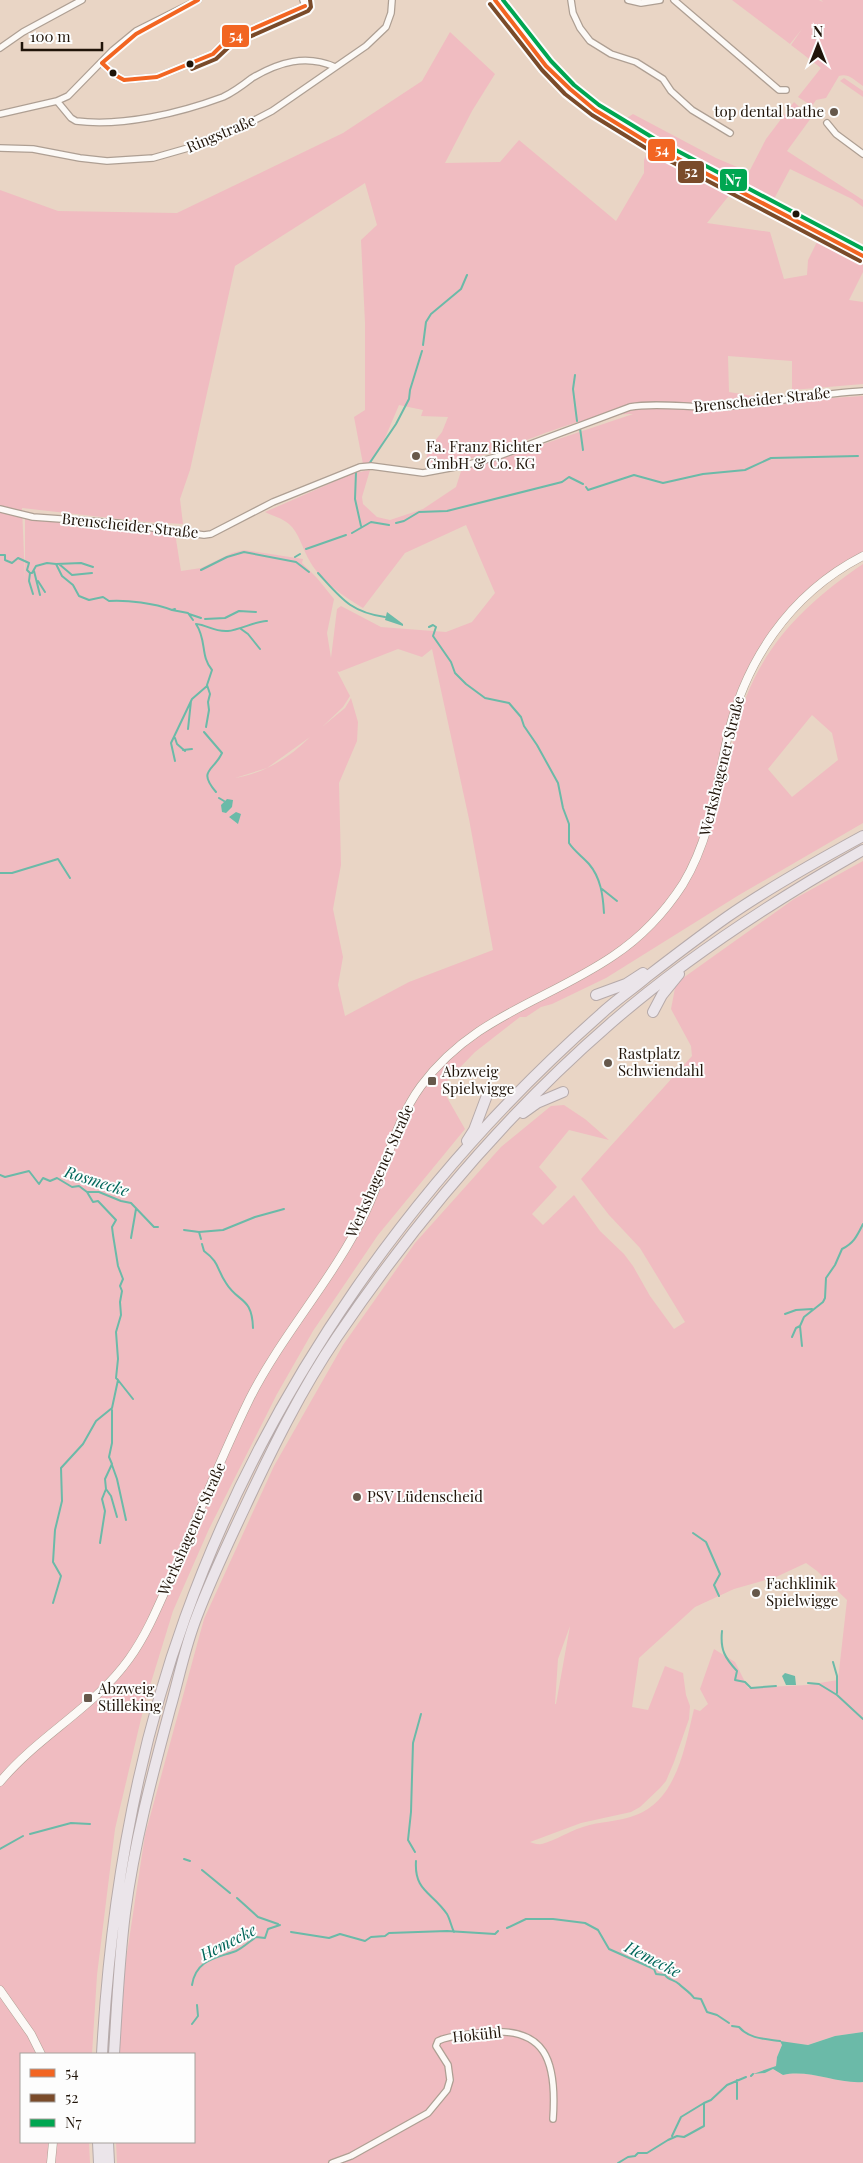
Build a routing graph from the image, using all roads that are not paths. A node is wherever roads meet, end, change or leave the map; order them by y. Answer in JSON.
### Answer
{"nodes":[{"id":1,"x":82,"y":0,"type":"edge"},
{"id":2,"x":198,"y":0,"type":"edge"},
{"id":3,"x":303,"y":0,"type":"edge"},
{"id":4,"x":392,"y":0,"type":"edge"},
{"id":5,"x":495,"y":0,"type":"edge"},
{"id":6,"x":571,"y":0,"type":"edge"},
{"id":7,"x":628,"y":0,"type":"edge"},
{"id":8,"x":660,"y":0,"type":"edge"},
{"id":9,"x":674,"y":0,"type":"edge"},
{"id":10,"x":0,"y":48,"type":"edge"},
{"id":11,"x":102,"y":63,"type":"junction"},
{"id":12,"x":335,"y":67,"type":"junction"},
{"id":13,"x":786,"y":90,"type":"dead end"},
{"id":14,"x":57,"y":101,"type":"junction"},
{"id":15,"x":0,"y":114,"type":"edge"},
{"id":16,"x":828,"y":123,"type":"dead end"},
{"id":17,"x":730,"y":133,"type":"dead end"},
{"id":18,"x":0,"y":148,"type":"edge"},
{"id":19,"x":863,"y":154,"type":"edge"},
{"id":20,"x":863,"y":256,"type":"edge"},
{"id":21,"x":863,"y":391,"type":"edge"},
{"id":22,"x":0,"y":509,"type":"edge"},
{"id":23,"x":863,"y":556,"type":"edge"},
{"id":24,"x":863,"y":836,"type":"edge"},
{"id":25,"x":863,"y":850,"type":"edge"},
{"id":26,"x":696,"y":956,"type":"junction"},
{"id":27,"x":668,"y":961,"type":"junction"},
{"id":28,"x":596,"y":995,"type":"dead end"},
{"id":29,"x":653,"y":1012,"type":"dead end"},
{"id":30,"x":562,"y":1092,"type":"dead end"},
{"id":31,"x":486,"y":1098,"type":"dead end"},
{"id":32,"x":495,"y":1136,"type":"junction"},
{"id":33,"x":453,"y":1163,"type":"junction"},
{"id":34,"x":0,"y":1782,"type":"edge"},
{"id":35,"x":0,"y":1990,"type":"edge"},
{"id":36,"x":40,"y":2053,"type":"edge"},
{"id":37,"x":102,"y":2053,"type":"edge"},
{"id":38,"x":114,"y":2053,"type":"edge"},
{"id":39,"x":553,"y":2119,"type":"dead end"},
{"id":40,"x":53,"y":2143,"type":"edge"},
{"id":41,"x":98,"y":2143,"type":"edge"},
{"id":42,"x":108,"y":2143,"type":"edge"},
{"id":43,"x":51,"y":2163,"type":"edge"},
{"id":44,"x":99,"y":2163,"type":"edge"},
{"id":45,"x":109,"y":2163,"type":"edge"},
{"id":46,"x":332,"y":2163,"type":"edge"}],
"edges":[{"from":1,"to":10,"type":"street"},
{"from":2,"to":11,"type":"street"},
{"from":3,"to":11,"type":"street"},
{"from":4,"to":12,"type":"street","name":"Ringstraße"},
{"from":5,"to":20,"type":"main road"},
{"from":6,"to":17,"type":"street"},
{"from":7,"to":8,"type":"street"},
{"from":9,"to":13,"type":"street"},
{"from":11,"to":14,"type":"street"},
{"from":12,"to":14,"type":"street"},
{"from":12,"to":18,"type":"street","name":"Ringstraße"},
{"from":14,"to":15,"type":"street"},
{"from":16,"to":19,"type":"street"},
{"from":21,"to":22,"type":"street","name":"Brenscheider Straße"},
{"from":23,"to":34,"type":"main road","name":"Werkshagener Straße"},
{"from":24,"to":27,"type":"highway"},
{"from":25,"to":26,"type":"highway"},
{"from":26,"to":29,"type":"highway"},
{"from":26,"to":32,"type":"highway"},
{"from":27,"to":28,"type":"highway"},
{"from":27,"to":33,"type":"highway"},
{"from":30,"to":32,"type":"highway"},
{"from":31,"to":33,"type":"highway"},
{"from":32,"to":38,"type":"highway"},
{"from":33,"to":37,"type":"highway"},
{"from":35,"to":36,"type":"main road"},
{"from":39,"to":46,"type":"street","name":"Hokühl"},
{"from":40,"to":43,"type":"main road"},
{"from":41,"to":44,"type":"highway"},
{"from":42,"to":45,"type":"highway"}]}
